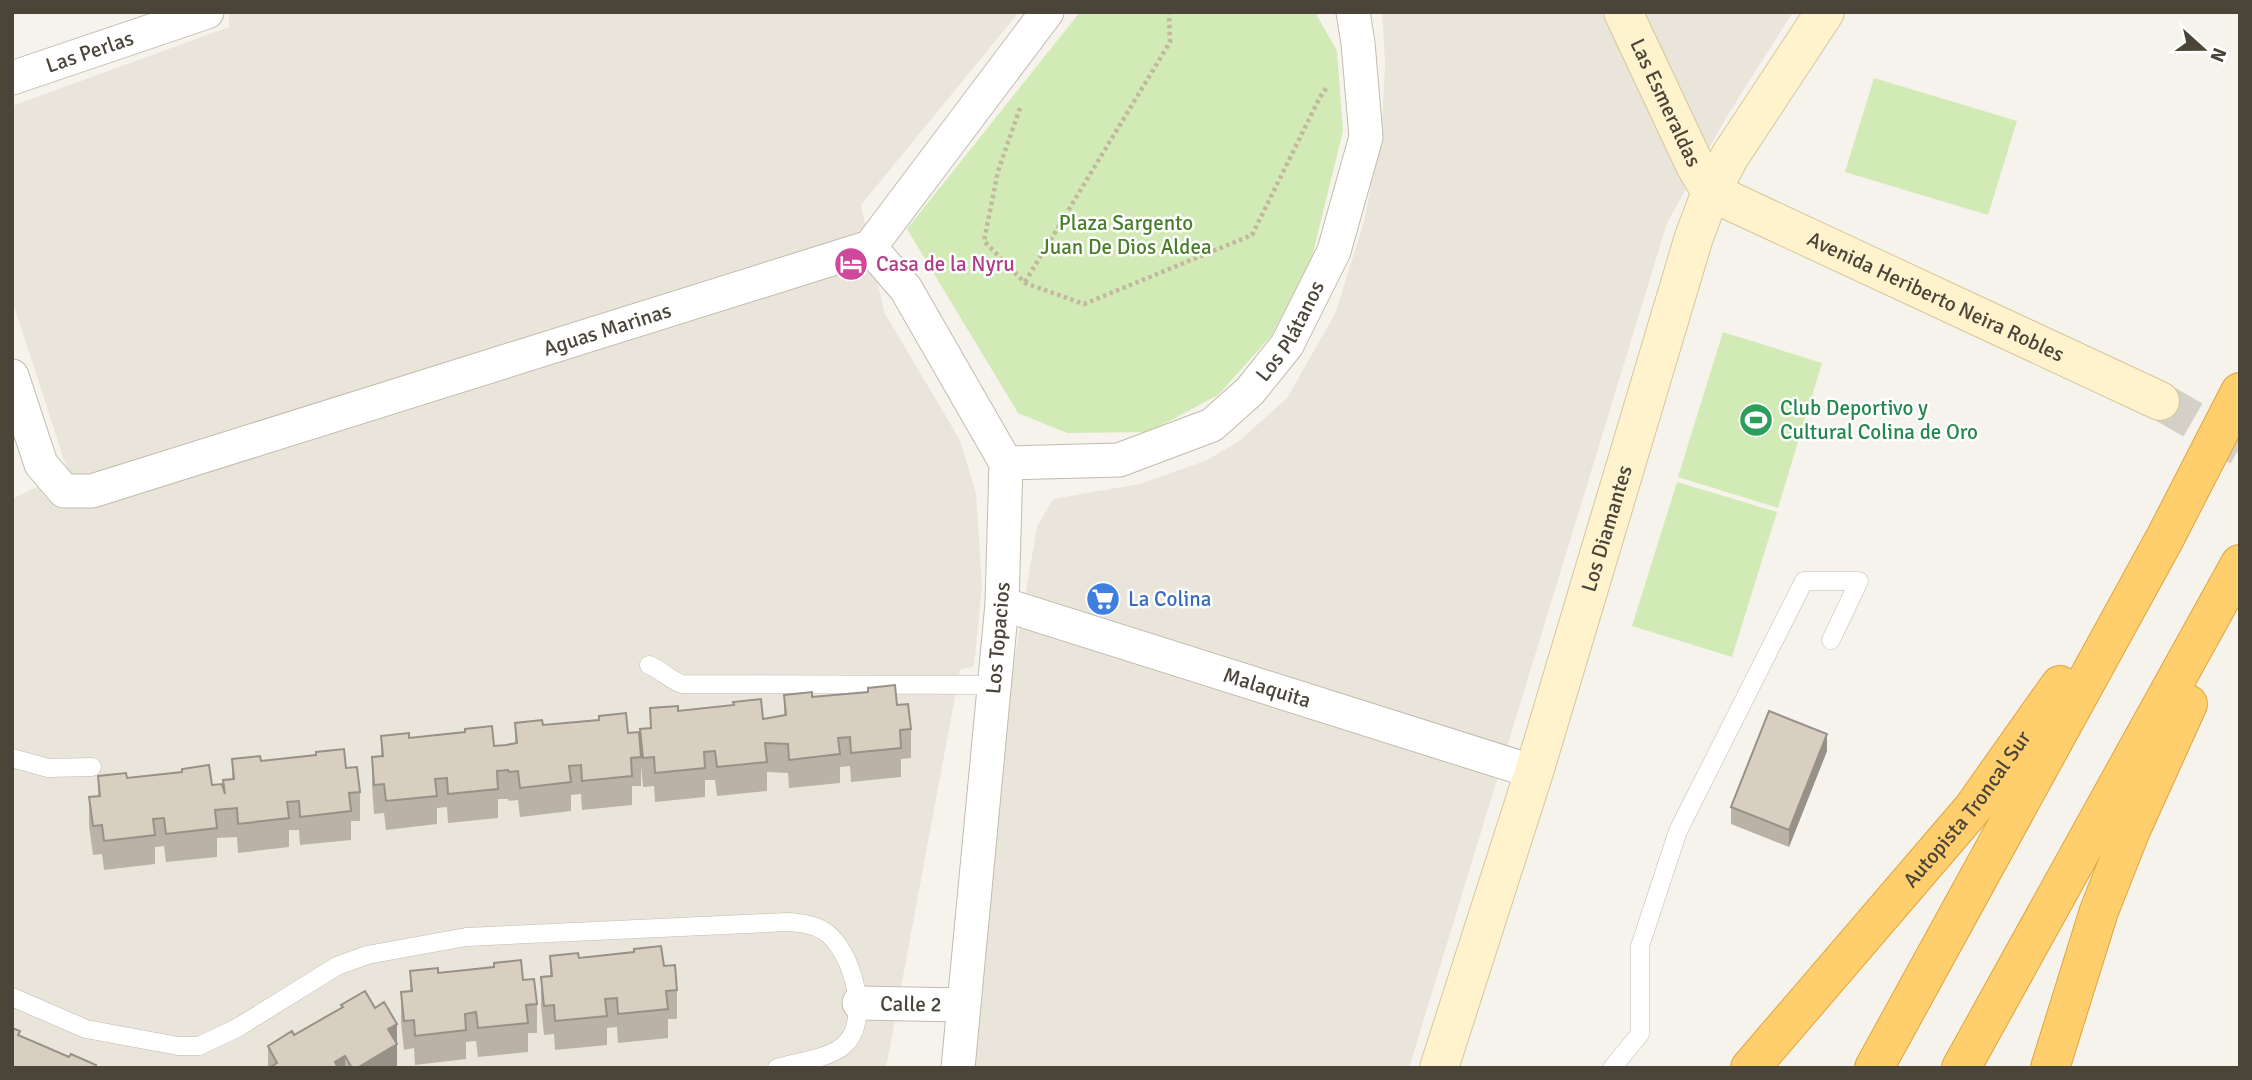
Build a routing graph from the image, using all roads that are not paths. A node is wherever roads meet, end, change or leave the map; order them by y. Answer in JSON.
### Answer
{"nodes":[{"id":1,"x":207,"y":12,"type":"edge"},
{"id":2,"x":1047,"y":12,"type":"edge"},
{"id":3,"x":1623,"y":12,"type":"edge"},
{"id":4,"x":1825,"y":12,"type":"edge"},
{"id":5,"x":1355,"y":27,"type":"edge"},
{"id":6,"x":12,"y":78,"type":"edge"},
{"id":7,"x":1711,"y":192,"type":"junction"},
{"id":8,"x":870,"y":247,"type":"junction"},
{"id":9,"x":12,"y":376,"type":"edge"},
{"id":10,"x":2240,"y":392,"type":"edge"},
{"id":11,"x":2160,"y":401,"type":"tunnel mouth"},
{"id":12,"x":1006,"y":463,"type":"junction"},
{"id":13,"x":2165,"y":538,"type":"junction"},
{"id":14,"x":2240,"y":564,"type":"edge"},
{"id":15,"x":2240,"y":591,"type":"edge"},
{"id":16,"x":1002,"y":604,"type":"junction"},
{"id":17,"x":1831,"y":640,"type":"dead end"},
{"id":18,"x":649,"y":665,"type":"dead end"},
{"id":19,"x":994,"y":685,"type":"junction"},
{"id":20,"x":12,"y":758,"type":"edge"},
{"id":21,"x":92,"y":767,"type":"dead end"},
{"id":22,"x":1534,"y":772,"type":"junction"},
{"id":23,"x":12,"y":997,"type":"edge"},
{"id":24,"x":859,"y":1003,"type":"junction"},
{"id":25,"x":962,"y":1005,"type":"junction"},
{"id":26,"x":777,"y":1068,"type":"edge"},
{"id":27,"x":958,"y":1068,"type":"edge"},
{"id":28,"x":1439,"y":1068,"type":"edge"},
{"id":29,"x":1612,"y":1068,"type":"edge"},
{"id":30,"x":1750,"y":1068,"type":"edge"},
{"id":31,"x":1874,"y":1068,"type":"edge"},
{"id":32,"x":1961,"y":1068,"type":"edge"},
{"id":33,"x":2050,"y":1068,"type":"edge"}],
"edges":[{"from":1,"to":6,"type":"street","name":"Las Perlas"},
{"from":2,"to":8,"type":"street"},
{"from":3,"to":7,"type":"street","name":"Las Esmeraldas"},
{"from":4,"to":7,"type":"street","name":"Los Diamantes"},
{"from":5,"to":12,"type":"street","name":"Los Plátanos"},
{"from":7,"to":11,"type":"street","name":"Avenida Heriberto Neira Robles"},
{"from":7,"to":22,"type":"street","name":"Los Diamantes"},
{"from":8,"to":9,"type":"street","name":"Aguas Marinas"},
{"from":8,"to":12,"type":"street"},
{"from":10,"to":13,"type":"highway","name":"Autopista Troncal Sur"},
{"from":12,"to":16,"type":"street","name":"Los Topacios"},
{"from":13,"to":30,"type":"highway","name":"Autopista Troncal Sur"},
{"from":13,"to":31,"type":"highway","name":"Autopista Troncal Sur"},
{"from":14,"to":32,"type":"highway"},
{"from":15,"to":33,"type":"highway"},
{"from":16,"to":19,"type":"street","name":"Los Topacios"},
{"from":16,"to":22,"type":"street","name":"Malaquita"},
{"from":17,"to":29,"type":"lane"},
{"from":18,"to":19,"type":"lane"},
{"from":19,"to":25,"type":"street","name":"Los Topacios"},
{"from":20,"to":21,"type":"lane"},
{"from":22,"to":28,"type":"street","name":"Los Diamantes"},
{"from":23,"to":24,"type":"lane"},
{"from":24,"to":25,"type":"street","name":"Calle 2"},
{"from":24,"to":26,"type":"lane"},
{"from":25,"to":27,"type":"street","name":"Los Topacios"}]}
